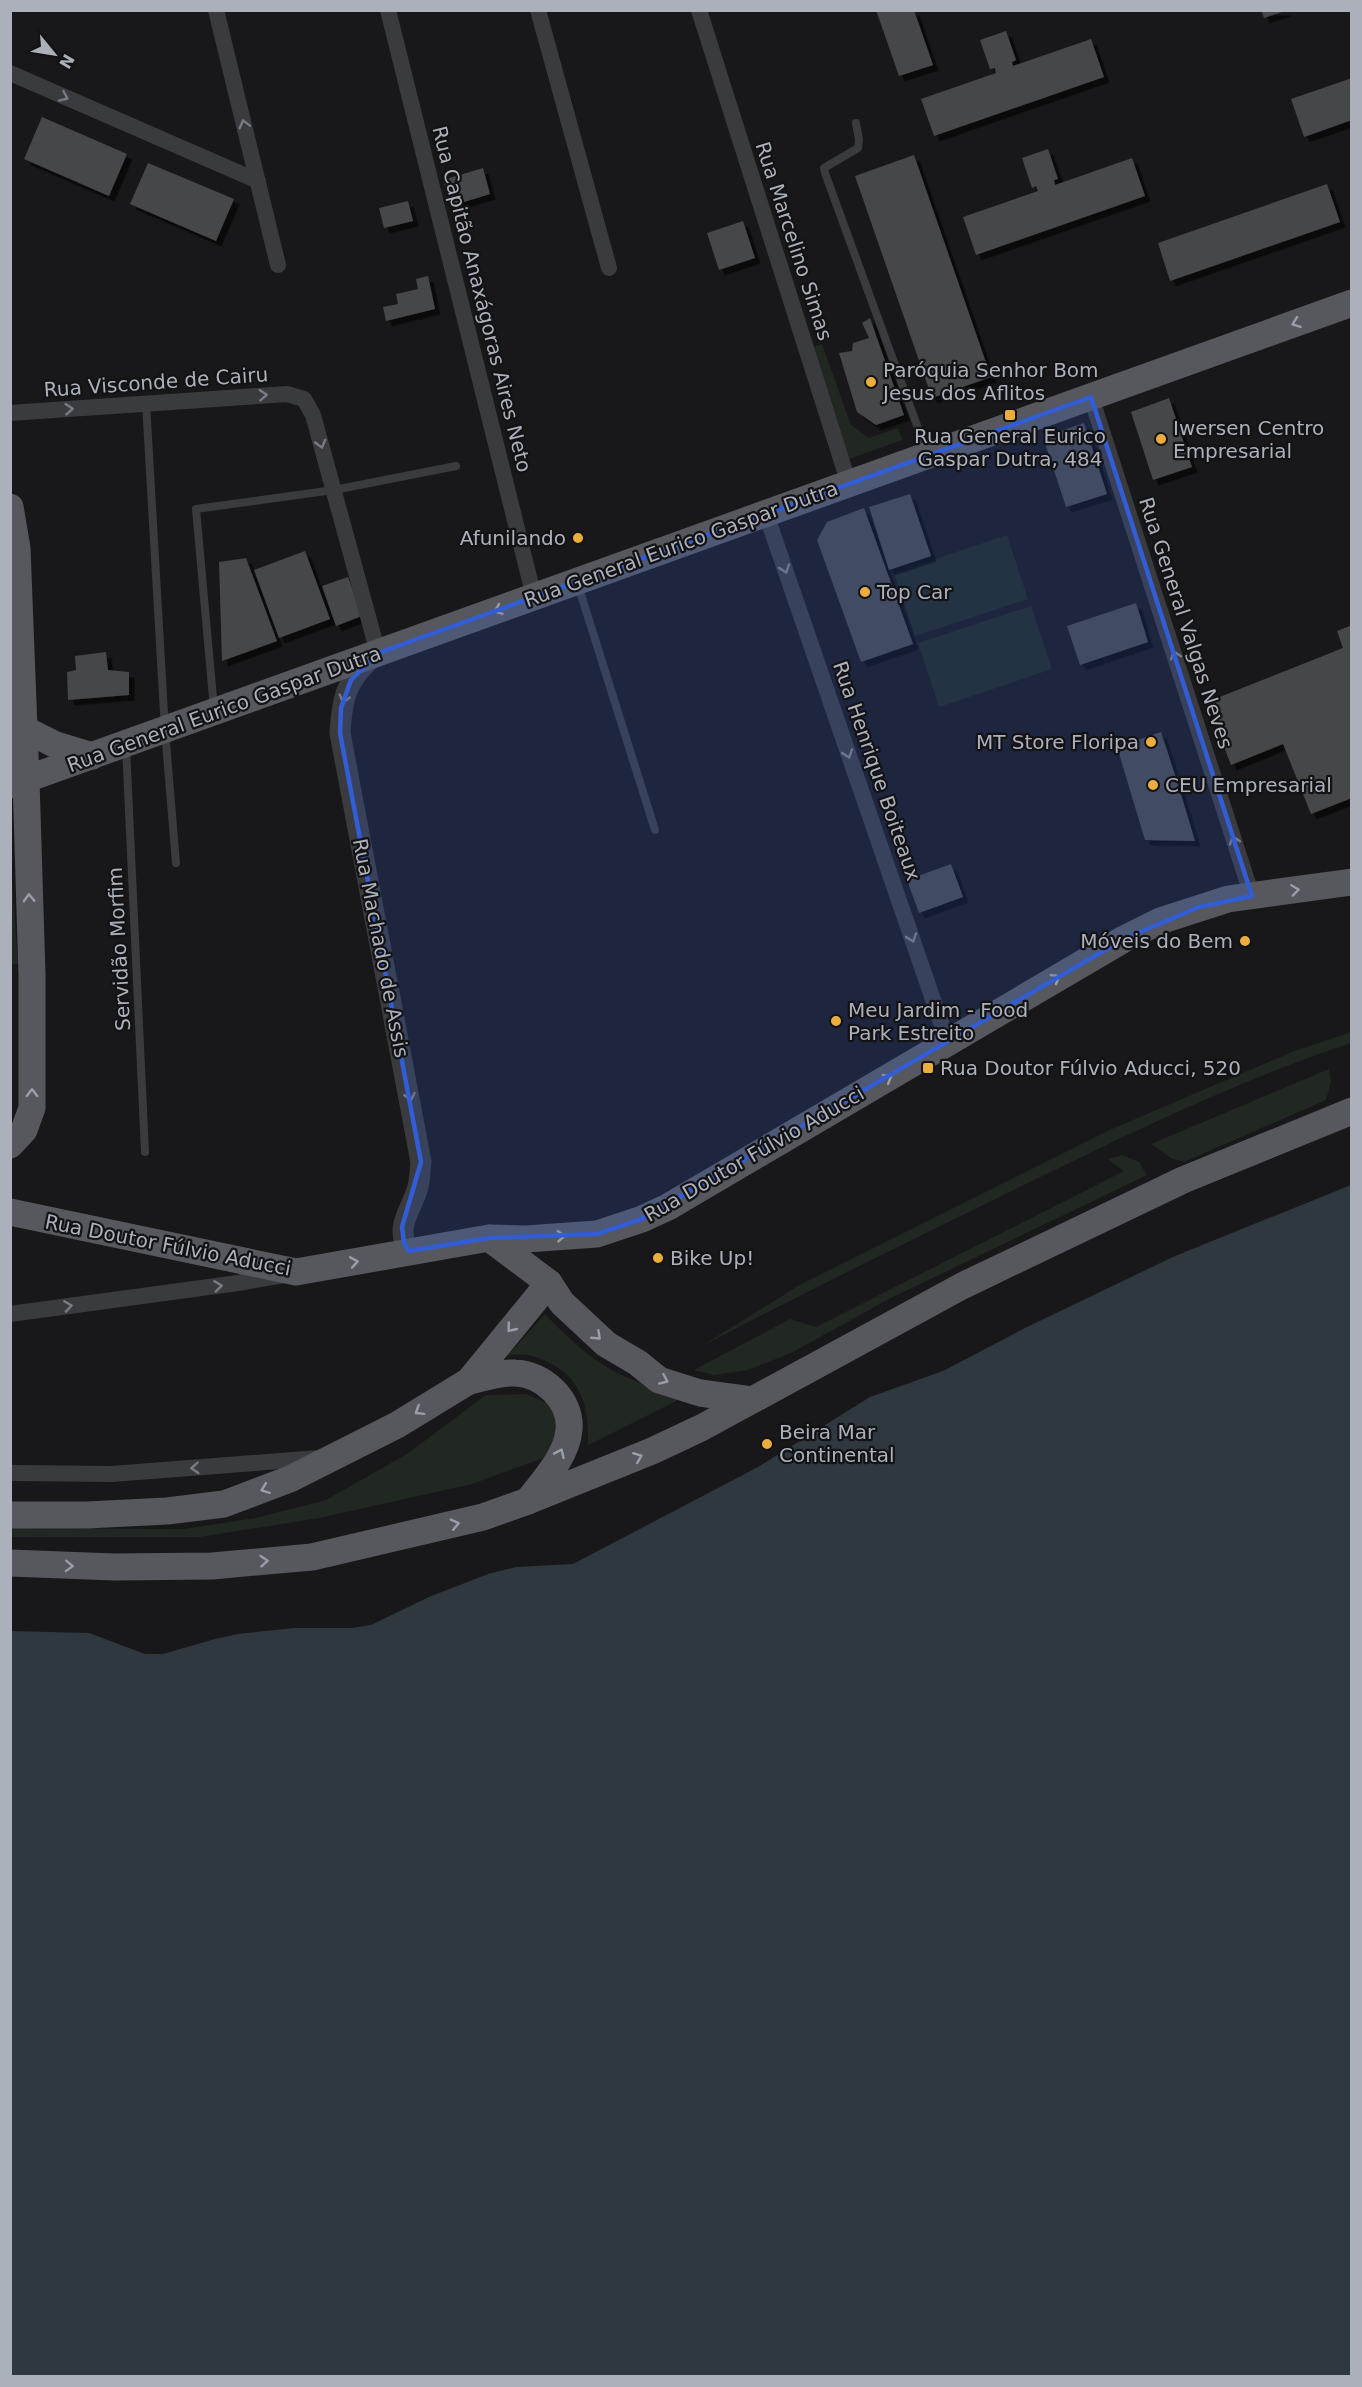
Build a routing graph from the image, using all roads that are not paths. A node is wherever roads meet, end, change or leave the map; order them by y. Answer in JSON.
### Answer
{"nodes":[{"id":1,"x":216,"y":10,"type":"edge"},
{"id":2,"x":388,"y":10,"type":"edge"},
{"id":3,"x":538,"y":10,"type":"edge"},
{"id":4,"x":699,"y":10,"type":"edge"},
{"id":5,"x":10,"y":73,"type":"edge"},
{"id":6,"x":856,"y":123,"type":"dead end"},
{"id":7,"x":258,"y":181,"type":"junction"},
{"id":8,"x":278,"y":265,"type":"dead end"},
{"id":9,"x":609,"y":268,"type":"dead end"},
{"id":10,"x":1352,"y":303,"type":"edge"},
{"id":11,"x":1091,"y":397,"type":"junction"},
{"id":12,"x":146,"y":403,"type":"junction"},
{"id":13,"x":10,"y":413,"type":"edge"},
{"id":14,"x":917,"y":460,"type":"junction"},
{"id":15,"x":456,"y":466,"type":"dead end"},
{"id":16,"x":849,"y":484,"type":"junction"},
{"id":17,"x":334,"y":490,"type":"junction"},
{"id":18,"x":10,"y":507,"type":"edge"},
{"id":19,"x":766,"y":514,"type":"junction"},
{"id":20,"x":577,"y":582,"type":"junction"},
{"id":21,"x":534,"y":597,"type":"junction"},
{"id":22,"x":378,"y":653,"type":"junction"},
{"id":23,"x":16,"y":671,"type":"edge"},
{"id":24,"x":214,"y":712,"type":"junction"},
{"id":25,"x":24,"y":729,"type":"junction"},
{"id":26,"x":165,"y":730,"type":"junction"},
{"id":27,"x":126,"y":744,"type":"junction"},
{"id":28,"x":92,"y":756,"type":"junction"},
{"id":29,"x":18,"y":777,"type":"edge"},
{"id":30,"x":656,"y":830,"type":"dead end"},
{"id":31,"x":176,"y":862,"type":"dead end"},
{"id":32,"x":1352,"y":882,"type":"edge"},
{"id":33,"x":1252,"y":896,"type":"junction"},
{"id":34,"x":948,"y":1043,"type":"junction"},
{"id":35,"x":1352,"y":1111,"type":"edge"},
{"id":36,"x":10,"y":1145,"type":"edge"},
{"id":37,"x":145,"y":1152,"type":"dead end"},
{"id":38,"x":10,"y":1212,"type":"edge"},
{"id":39,"x":489,"y":1238,"type":"junction"},
{"id":40,"x":409,"y":1251,"type":"junction"},
{"id":41,"x":296,"y":1272,"type":"junction"},
{"id":42,"x":549,"y":1283,"type":"junction"},
{"id":43,"x":10,"y":1314,"type":"edge"},
{"id":44,"x":469,"y":1381,"type":"junction"},
{"id":45,"x":752,"y":1400,"type":"junction"},
{"id":46,"x":337,"y":1457,"type":"junction"},
{"id":47,"x":10,"y":1473,"type":"edge"},
{"id":48,"x":528,"y":1501,"type":"junction"},
{"id":49,"x":10,"y":1515,"type":"edge"},
{"id":50,"x":10,"y":1563,"type":"edge"}],
"edges":[{"from":7,"to":1,"type":"street","one_way":true},
{"from":2,"to":21,"type":"street","name":"Rua Capitão Anaxágoras Aires Neto"},
{"from":3,"to":9,"type":"street"},
{"from":4,"to":16,"type":"street","name":"Rua Marcelino Simas"},
{"from":5,"to":7,"type":"street","one_way":true},
{"from":6,"to":14,"type":"lane"},
{"from":7,"to":8,"type":"street"},
{"from":10,"to":11,"type":"main road","name":"Rua General Eurico Gaspar Dutra","one_way":true},
{"from":11,"to":14,"type":"main road","name":"Rua General Eurico Gaspar Dutra"},
{"from":33,"to":11,"type":"street","name":"Rua General Valgas Neves","one_way":true},
{"from":13,"to":12,"type":"street","name":"Rua Visconde de Cairu","one_way":true},
{"from":12,"to":17,"type":"street","name":"Rua Visconde de Cairu","one_way":true},
{"from":12,"to":26,"type":"lane"},
{"from":14,"to":16,"type":"main road","name":"Rua General Eurico Gaspar Dutra"},
{"from":15,"to":17,"type":"lane"},
{"from":16,"to":19,"type":"main road","name":"Rua General Eurico Gaspar Dutra"},
{"from":17,"to":22,"type":"street"},
{"from":17,"to":24,"type":"lane"},
{"from":18,"to":23,"type":"main road"},
{"from":19,"to":20,"type":"main road","name":"Rua General Eurico Gaspar Dutra"},
{"from":19,"to":34,"type":"street","name":"Rua Henrique Boiteaux","one_way":true},
{"from":20,"to":21,"type":"main road","name":"Rua General Eurico Gaspar Dutra"},
{"from":20,"to":30,"type":"lane"},
{"from":21,"to":22,"type":"main road","name":"Rua General Eurico Gaspar Dutra","one_way":true},
{"from":22,"to":24,"type":"main road","name":"Rua General Eurico Gaspar Dutra"},
{"from":22,"to":40,"type":"street","name":"Rua Machado de Assis","one_way":true},
{"from":23,"to":25,"type":"main road"},
{"from":24,"to":26,"type":"main road","name":"Rua General Eurico Gaspar Dutra"},
{"from":25,"to":28,"type":"main road"},
{"from":25,"to":29,"type":"main road"},
{"from":26,"to":27,"type":"main road","name":"Rua General Eurico Gaspar Dutra"},
{"from":26,"to":31,"type":"lane"},
{"from":27,"to":28,"type":"main road","name":"Rua General Eurico Gaspar Dutra"},
{"from":27,"to":37,"type":"lane","name":"Servidão Morfim"},
{"from":28,"to":29,"type":"main road","name":"Rua General Eurico Gaspar Dutra"},
{"from":36,"to":29,"type":"main road","one_way":true},
{"from":33,"to":32,"type":"main road","name":"Rua Doutor Fúlvio Aducci","one_way":true},
{"from":34,"to":33,"type":"main road","name":"Rua Doutor Fúlvio Aducci","one_way":true},
{"from":39,"to":34,"type":"main road","name":"Rua Doutor Fúlvio Aducci","one_way":true},
{"from":35,"to":45,"type":"main road"},
{"from":38,"to":41,"type":"main road","name":"Rua Doutor Fúlvio Aducci"},
{"from":39,"to":40,"type":"main road","name":"Rua Doutor Fúlvio Aducci"},
{"from":39,"to":42,"type":"main road"},
{"from":41,"to":40,"type":"main road","name":"Rua Doutor Fúlvio Aducci","one_way":true},
{"from":43,"to":41,"type":"street","one_way":true},
{"from":42,"to":44,"type":"main road","one_way":true},
{"from":42,"to":45,"type":"main road","one_way":true},
{"from":44,"to":46,"type":"main road","one_way":true},
{"from":48,"to":44,"type":"main road","one_way":true},
{"from":48,"to":45,"type":"main road","one_way":true},
{"from":46,"to":47,"type":"street","one_way":true},
{"from":46,"to":49,"type":"main road","one_way":true},
{"from":50,"to":48,"type":"main road","one_way":true}]}
